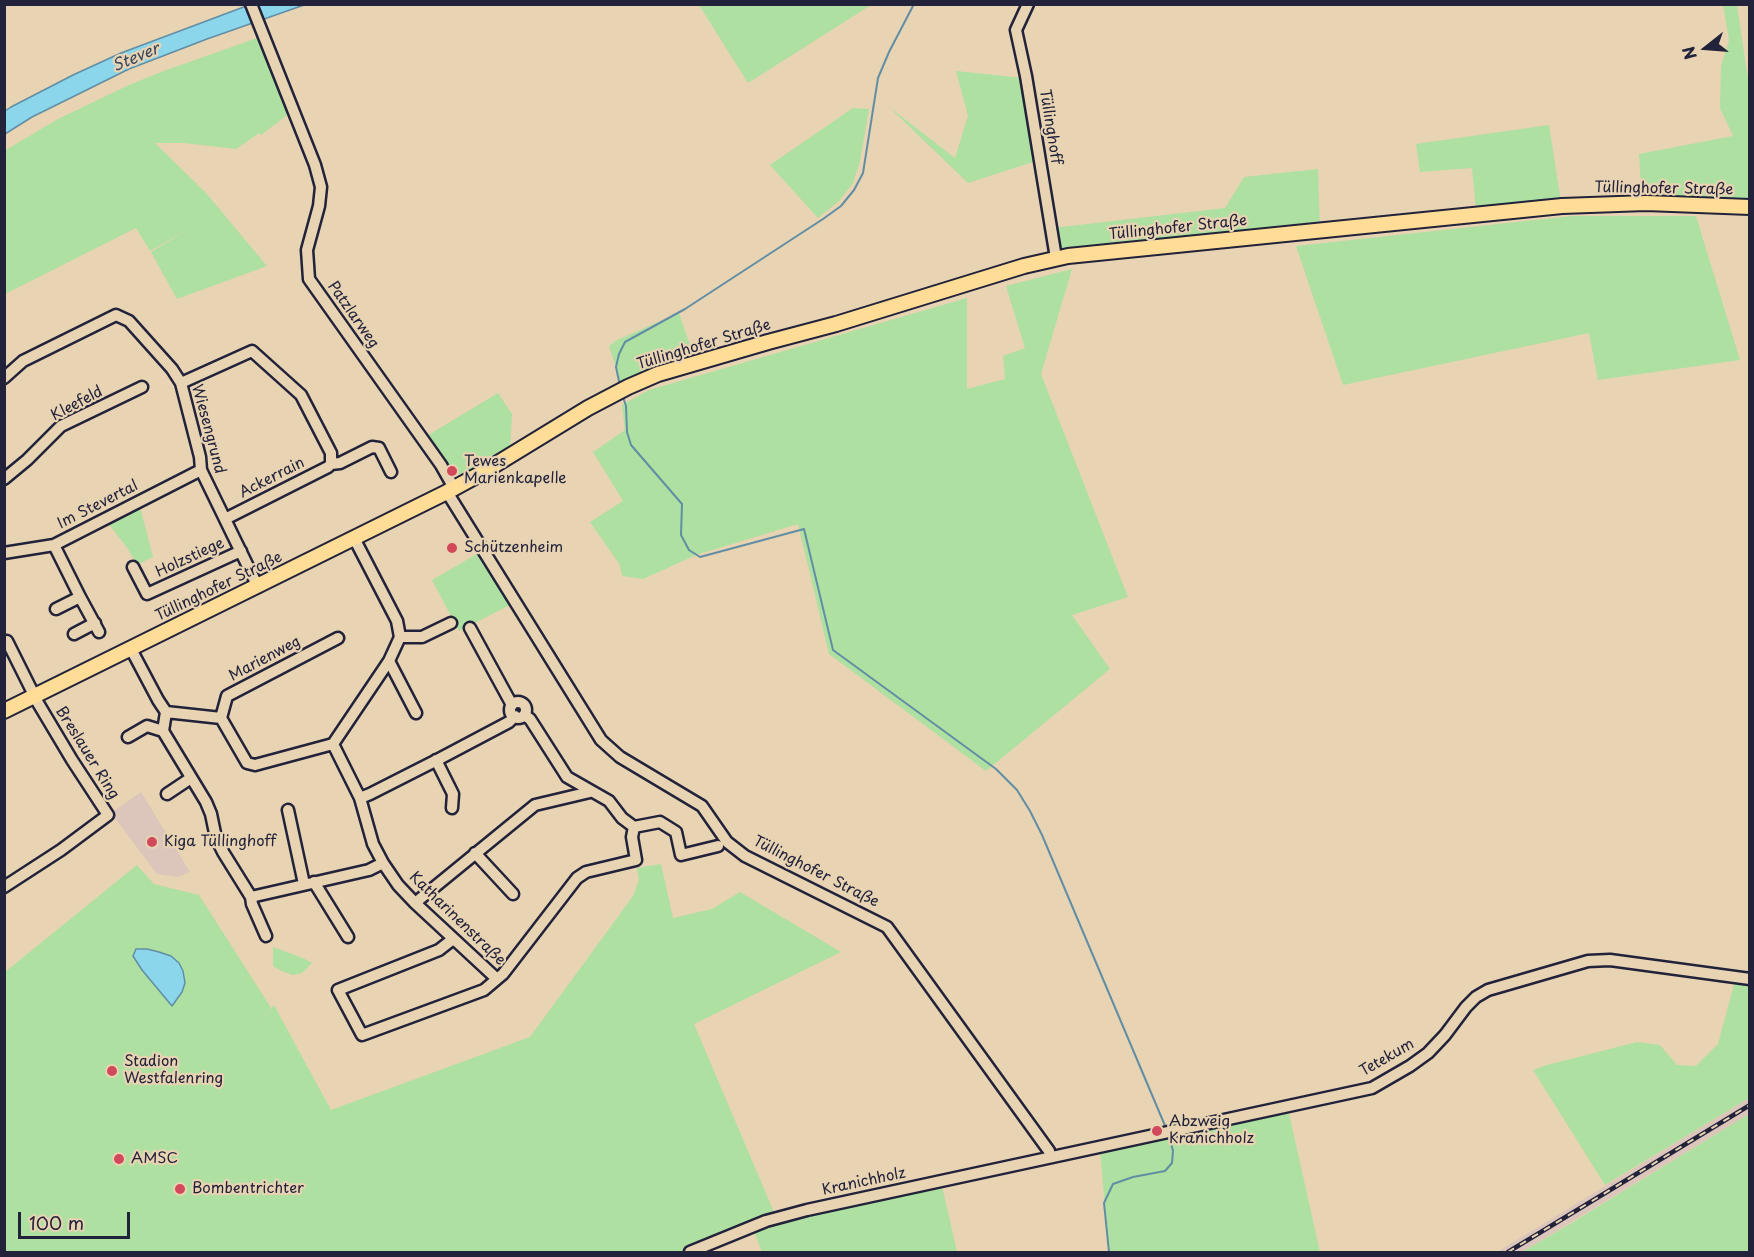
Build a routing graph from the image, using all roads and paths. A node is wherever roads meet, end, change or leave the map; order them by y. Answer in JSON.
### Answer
{"nodes":[{"id":1,"x":251,"y":4,"type":"edge"},
{"id":2,"x":1028,"y":4,"type":"edge"},
{"id":3,"x":1749,"y":207,"type":"edge"},
{"id":4,"x":1056,"y":258,"type":"junction"},
{"id":5,"x":4,"y":378,"type":"edge"},
{"id":6,"x":181,"y":383,"type":"junction"},
{"id":7,"x":142,"y":387,"type":"dead end"},
{"id":8,"x":331,"y":464,"type":"junction"},
{"id":9,"x":201,"y":470,"type":"junction"},
{"id":10,"x":391,"y":472,"type":"dead end"},
{"id":11,"x":4,"y":479,"type":"edge"},
{"id":12,"x":451,"y":490,"type":"junction"},
{"id":13,"x":225,"y":519,"type":"junction"},
{"id":14,"x":354,"y":538,"type":"junction"},
{"id":15,"x":54,"y":545,"type":"junction"},
{"id":16,"x":241,"y":551,"type":"junction"},
{"id":17,"x":4,"y":553,"type":"edge"},
{"id":18,"x":133,"y":567,"type":"dead end"},
{"id":19,"x":258,"y":586,"type":"junction"},
{"id":20,"x":80,"y":597,"type":"junction"},
{"id":21,"x":56,"y":609,"type":"dead end"},
{"id":22,"x":451,"y":623,"type":"dead end"},
{"id":23,"x":470,"y":628,"type":"dead end"},
{"id":24,"x":74,"y":634,"type":"dead end"},
{"id":25,"x":400,"y":637,"type":"junction"},
{"id":26,"x":338,"y":638,"type":"dead end"},
{"id":27,"x":7,"y":641,"type":"dead end"},
{"id":28,"x":131,"y":649,"type":"junction"},
{"id":29,"x":389,"y":661,"type":"junction"},
{"id":30,"x":35,"y":696,"type":"junction"},
{"id":31,"x":4,"y":711,"type":"edge"},
{"id":32,"x":166,"y":711,"type":"junction"},
{"id":33,"x":416,"y":713,"type":"dead end"},
{"id":34,"x":519,"y":716,"type":"junction"},
{"id":35,"x":222,"y":718,"type":"junction"},
{"id":36,"x":163,"y":731,"type":"junction"},
{"id":37,"x":128,"y":737,"type":"dead end"},
{"id":38,"x":333,"y":744,"type":"junction"},
{"id":39,"x":436,"y":760,"type":"junction"},
{"id":40,"x":567,"y":777,"type":"junction"},
{"id":41,"x":191,"y":778,"type":"junction"},
{"id":42,"x":590,"y":792,"type":"junction"},
{"id":43,"x":167,"y":794,"type":"dead end"},
{"id":44,"x":360,"y":798,"type":"junction"},
{"id":45,"x":566,"y":798,"type":"junction"},
{"id":46,"x":452,"y":808,"type":"dead end"},
{"id":47,"x":288,"y":810,"type":"dead end"},
{"id":48,"x":633,"y":827,"type":"junction"},
{"id":49,"x":718,"y":846,"type":"dead end"},
{"id":50,"x":475,"y":853,"type":"junction"},
{"id":51,"x":383,"y":863,"type":"junction"},
{"id":52,"x":6,"y":883,"type":"edge"},
{"id":53,"x":309,"y":883,"type":"junction"},
{"id":54,"x":513,"y":894,"type":"dead end"},
{"id":55,"x":251,"y":897,"type":"junction"},
{"id":56,"x":415,"y":903,"type":"junction"},
{"id":57,"x":266,"y":936,"type":"dead end"},
{"id":58,"x":348,"y":937,"type":"dead end"},
{"id":59,"x":453,"y":939,"type":"junction"},
{"id":60,"x":497,"y":979,"type":"junction"},
{"id":61,"x":1749,"y":979,"type":"edge"},
{"id":62,"x":1050,"y":1157,"type":"junction"},
{"id":63,"x":690,"y":1252,"type":"edge"}],
"edges":[{"from":1,"to":12,"type":"street","name":"Patzlarweg"},
{"from":2,"to":4,"type":"street","name":"Tüllinghoff"},
{"from":3,"to":4,"type":"main road","name":"Tüllinghofer Straße"},
{"from":4,"to":12,"type":"main road","name":"Tüllinghofer Straße"},
{"from":5,"to":6,"type":"street","name":"Wiesengrund"},
{"from":6,"to":8,"type":"street"},
{"from":6,"to":9,"type":"street","name":"Wiesengrund"},
{"from":7,"to":11,"type":"street","name":"Kleefeld"},
{"from":8,"to":10,"type":"street","name":"Ackerrain"},
{"from":8,"to":13,"type":"street","name":"Ackerrain"},
{"from":9,"to":13,"type":"street","name":"Wiesengrund"},
{"from":9,"to":15,"type":"street","name":"Im Stevertal"},
{"from":12,"to":14,"type":"main road","name":"Tüllinghofer Straße"},
{"from":12,"to":62,"type":"street","name":"Tüllinghofer Straße"},
{"from":13,"to":16,"type":"street","name":"Wiesengrund"},
{"from":14,"to":19,"type":"main road","name":"Tüllinghofer Straße"},
{"from":14,"to":25,"type":"street"},
{"from":15,"to":17,"type":"street","name":"Im Stevertal"},
{"from":15,"to":20,"type":"street"},
{"from":16,"to":18,"type":"street","name":"Holzstiege"},
{"from":16,"to":19,"type":"street","name":"Wiesengrund"},
{"from":19,"to":28,"type":"main road","name":"Tüllinghofer Straße"},
{"from":20,"to":21,"type":"street"},
{"from":20,"to":24,"type":"street"},
{"from":22,"to":25,"type":"street"},
{"from":23,"to":34,"type":"street"},
{"from":25,"to":29,"type":"street"},
{"from":26,"to":35,"type":"street","name":"Marienweg"},
{"from":27,"to":30,"type":"street"},
{"from":28,"to":30,"type":"main road","name":"Tüllinghofer Straße"},
{"from":28,"to":32,"type":"street"},
{"from":29,"to":33,"type":"street"},
{"from":29,"to":38,"type":"street"},
{"from":30,"to":31,"type":"main road","name":"Tüllinghofer Straße"},
{"from":30,"to":52,"type":"street","name":"Breslauer Ring"},
{"from":32,"to":35,"type":"street"},
{"from":32,"to":36,"type":"street"},
{"from":34,"to":39,"type":"street"},
{"from":34,"to":40,"type":"street"},
{"from":35,"to":38,"type":"street"},
{"from":36,"to":37,"type":"street"},
{"from":36,"to":41,"type":"street"},
{"from":38,"to":44,"type":"street","name":"Katharinenstraße"},
{"from":39,"to":44,"type":"street"},
{"from":39,"to":46,"type":"street"},
{"from":40,"to":42,"type":"street"},
{"from":40,"to":45,"type":"street"},
{"from":41,"to":43,"type":"street"},
{"from":41,"to":55,"type":"street"},
{"from":42,"to":45,"type":"street"},
{"from":42,"to":48,"type":"street"},
{"from":44,"to":51,"type":"street","name":"Katharinenstraße"},
{"from":45,"to":50,"type":"street"},
{"from":47,"to":53,"type":"street"},
{"from":48,"to":49,"type":"street"},
{"from":48,"to":60,"type":"street","name":"Katharinenstraße"},
{"from":50,"to":54,"type":"street"},
{"from":50,"to":56,"type":"street"},
{"from":51,"to":53,"type":"street"},
{"from":51,"to":56,"type":"street","name":"Katharinenstraße"},
{"from":53,"to":55,"type":"street"},
{"from":53,"to":58,"type":"street"},
{"from":55,"to":57,"type":"street"},
{"from":56,"to":59,"type":"street","name":"Katharinenstraße"},
{"from":59,"to":60,"type":"street","name":"Katharinenstraße"},
{"from":59,"to":60,"type":"street"},
{"from":61,"to":62,"type":"street","name":"Tetekum"},
{"from":62,"to":63,"type":"street","name":"Kranichholz"}]}
